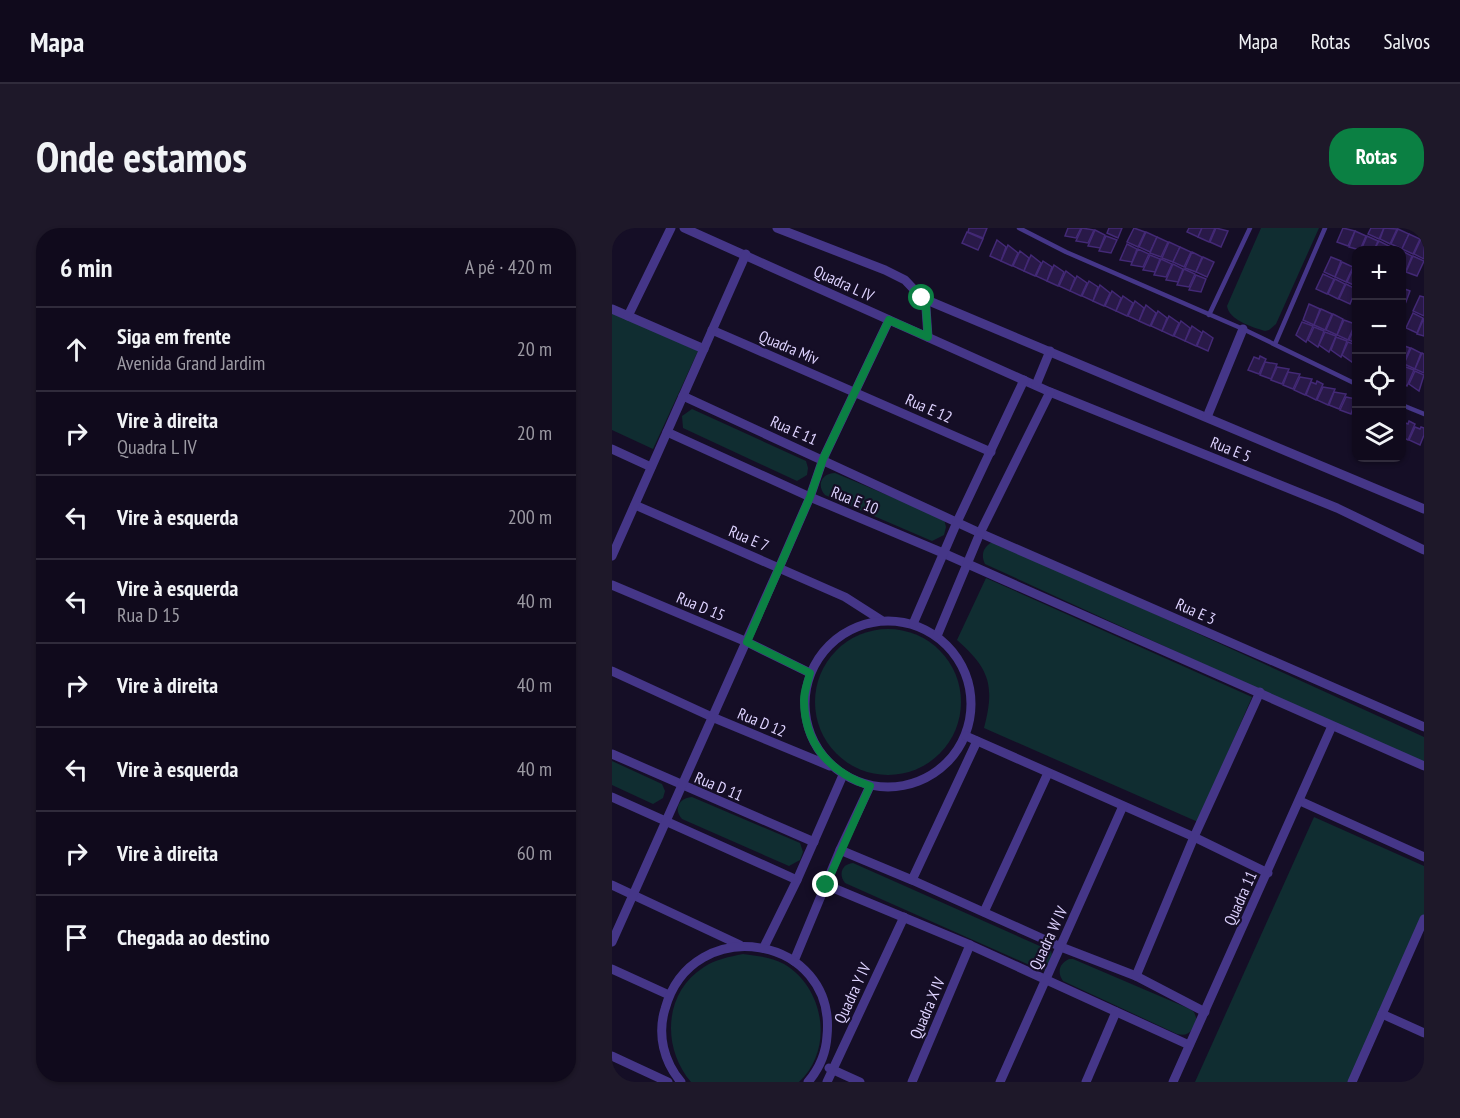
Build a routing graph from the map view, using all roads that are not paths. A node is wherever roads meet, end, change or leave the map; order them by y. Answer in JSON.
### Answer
{"nodes":[{"id":1,"x":671,"y":228,"type":"edge"},
{"id":2,"x":684,"y":228,"type":"edge"},
{"id":3,"x":777,"y":228,"type":"edge"},
{"id":4,"x":1019,"y":228,"type":"edge"},
{"id":5,"x":1250,"y":228,"type":"edge"},
{"id":6,"x":1325,"y":228,"type":"edge"},
{"id":7,"x":746,"y":254,"type":"junction"},
{"id":8,"x":922,"y":298,"type":"junction"},
{"id":9,"x":612,"y":309,"type":"edge"},
{"id":10,"x":1209,"y":315,"type":"junction"},
{"id":11,"x":628,"y":316,"type":"junction"},
{"id":12,"x":889,"y":320,"type":"junction"},
{"id":13,"x":1243,"y":329,"type":"junction"},
{"id":14,"x":712,"y":330,"type":"junction"},
{"id":15,"x":928,"y":337,"type":"junction"},
{"id":16,"x":1275,"y":344,"type":"junction"},
{"id":17,"x":704,"y":348,"type":"junction"},
{"id":18,"x":1050,"y":351,"type":"junction"},
{"id":19,"x":1024,"y":380,"type":"junction"},
{"id":20,"x":1352,"y":382,"type":"edge"},
{"id":21,"x":1036,"y":385,"type":"junction"},
{"id":22,"x":854,"y":391,"type":"junction"},
{"id":23,"x":1050,"y":392,"type":"junction"},
{"id":24,"x":683,"y":396,"type":"junction"},
{"id":25,"x":1406,"y":407,"type":"edge"},
{"id":26,"x":1424,"y":414,"type":"edge"},
{"id":27,"x":1207,"y":417,"type":"junction"},
{"id":28,"x":667,"y":432,"type":"junction"},
{"id":29,"x":612,"y":449,"type":"edge"},
{"id":30,"x":991,"y":452,"type":"junction"},
{"id":31,"x":823,"y":459,"type":"junction"},
{"id":32,"x":651,"y":467,"type":"junction"},
{"id":33,"x":810,"y":497,"type":"junction"},
{"id":34,"x":634,"y":505,"type":"junction"},
{"id":35,"x":1424,"y":509,"type":"edge"},
{"id":36,"x":957,"y":522,"type":"junction"},
{"id":37,"x":980,"y":533,"type":"junction"},
{"id":38,"x":1424,"y":550,"type":"edge"},
{"id":39,"x":943,"y":553,"type":"junction"},
{"id":40,"x":612,"y":556,"type":"edge"},
{"id":41,"x":966,"y":563,"type":"junction"},
{"id":42,"x":779,"y":568,"type":"junction"},
{"id":43,"x":612,"y":585,"type":"edge"},
{"id":44,"x":881,"y":620,"type":"junction"},
{"id":45,"x":913,"y":624,"type":"junction"},
{"id":46,"x":937,"y":636,"type":"junction"},
{"id":47,"x":747,"y":642,"type":"junction"},
{"id":48,"x":612,"y":671,"type":"edge"},
{"id":49,"x":810,"y":673,"type":"junction"},
{"id":50,"x":1260,"y":692,"type":"junction"},
{"id":51,"x":712,"y":717,"type":"junction"},
{"id":52,"x":1332,"y":726,"type":"junction"},
{"id":53,"x":1424,"y":727,"type":"edge"},
{"id":54,"x":966,"y":736,"type":"junction"},
{"id":55,"x":977,"y":741,"type":"junction"},
{"id":56,"x":612,"y":754,"type":"edge"},
{"id":57,"x":1424,"y":766,"type":"edge"},
{"id":58,"x":833,"y":768,"type":"junction"},
{"id":59,"x":1048,"y":773,"type":"junction"},
{"id":60,"x":843,"y":775,"type":"junction"},
{"id":61,"x":681,"y":786,"type":"junction"},
{"id":62,"x":870,"y":786,"type":"junction"},
{"id":63,"x":612,"y":797,"type":"edge"},
{"id":64,"x":1300,"y":801,"type":"junction"},
{"id":65,"x":1123,"y":807,"type":"junction"},
{"id":66,"x":665,"y":821,"type":"junction"},
{"id":67,"x":1194,"y":837,"type":"junction"},
{"id":68,"x":814,"y":842,"type":"junction"},
{"id":69,"x":840,"y":850,"type":"junction"},
{"id":70,"x":1424,"y":857,"type":"edge"},
{"id":71,"x":1268,"y":873,"type":"junction"},
{"id":72,"x":798,"y":880,"type":"junction"},
{"id":73,"x":912,"y":880,"type":"junction"},
{"id":74,"x":612,"y":885,"type":"edge"},
{"id":75,"x":826,"y":885,"type":"junction"},
{"id":76,"x":634,"y":894,"type":"junction"},
{"id":77,"x":984,"y":912,"type":"junction"},
{"id":78,"x":904,"y":917,"type":"junction"},
{"id":79,"x":1424,"y":919,"type":"edge"},
{"id":80,"x":612,"y":942,"type":"edge"},
{"id":81,"x":1414,"y":942,"type":"junction"},
{"id":82,"x":741,"y":945,"type":"junction"},
{"id":83,"x":970,"y":945,"type":"junction"},
{"id":84,"x":1424,"y":946,"type":"edge"},
{"id":85,"x":764,"y":947,"type":"junction"},
{"id":86,"x":1061,"y":947,"type":"junction"},
{"id":87,"x":794,"y":961,"type":"junction"},
{"id":88,"x":612,"y":969,"type":"edge"},
{"id":89,"x":1136,"y":976,"type":"junction"},
{"id":90,"x":1044,"y":980,"type":"junction"},
{"id":91,"x":669,"y":994,"type":"junction"},
{"id":92,"x":1116,"y":1012,"type":"junction"},
{"id":93,"x":1204,"y":1012,"type":"junction"},
{"id":94,"x":1382,"y":1014,"type":"junction"},
{"id":95,"x":1424,"y":1033,"type":"edge"},
{"id":96,"x":1190,"y":1045,"type":"junction"},
{"id":97,"x":612,"y":1056,"type":"edge"},
{"id":98,"x":820,"y":1063,"type":"junction"},
{"id":99,"x":832,"y":1070,"type":"junction"},
{"id":100,"x":668,"y":1082,"type":"edge"},
{"id":101,"x":681,"y":1082,"type":"edge"},
{"id":102,"x":808,"y":1082,"type":"edge"},
{"id":103,"x":826,"y":1082,"type":"edge"},
{"id":104,"x":860,"y":1082,"type":"edge"},
{"id":105,"x":912,"y":1082,"type":"edge"},
{"id":106,"x":999,"y":1082,"type":"edge"},
{"id":107,"x":1086,"y":1082,"type":"edge"},
{"id":108,"x":1173,"y":1082,"type":"edge"},
{"id":109,"x":1352,"y":1082,"type":"edge"}],
"edges":[{"from":1,"to":11,"type":"street"},
{"from":2,"to":7,"type":"street","name":"Quadra L IV"},
{"from":3,"to":8,"type":"street"},
{"from":4,"to":10,"type":"lane"},
{"from":5,"to":10,"type":"lane"},
{"from":6,"to":16,"type":"lane"},
{"from":7,"to":12,"type":"street","name":"Quadra L IV"},
{"from":7,"to":14,"type":"street"},
{"from":8,"to":15,"type":"street"},
{"from":8,"to":18,"type":"street"},
{"from":9,"to":11,"type":"street"},
{"from":10,"to":13,"type":"lane"},
{"from":11,"to":17,"type":"street"},
{"from":12,"to":15,"type":"street","name":"Quadra L IV"},
{"from":12,"to":22,"type":"street"},
{"from":13,"to":16,"type":"lane"},
{"from":13,"to":27,"type":"street"},
{"from":14,"to":17,"type":"street"},
{"from":14,"to":22,"type":"street","name":"Quadra Miv"},
{"from":15,"to":19,"type":"street","name":"Quadra L IV"},
{"from":16,"to":20,"type":"lane"},
{"from":17,"to":24,"type":"street"},
{"from":18,"to":21,"type":"street"},
{"from":18,"to":27,"type":"street"},
{"from":19,"to":21,"type":"street","name":"Rua E 5"},
{"from":19,"to":30,"type":"street"},
{"from":21,"to":23,"type":"street","name":"Rua E 5"},
{"from":22,"to":30,"type":"street","name":"Rua E 12"},
{"from":22,"to":31,"type":"street"},
{"from":23,"to":37,"type":"street"},
{"from":23,"to":38,"type":"street","name":"Rua E 5"},
{"from":24,"to":28,"type":"street"},
{"from":24,"to":31,"type":"street","name":"Rua E 11"},
{"from":25,"to":26,"type":"lane"},
{"from":27,"to":35,"type":"street"},
{"from":28,"to":32,"type":"street"},
{"from":28,"to":33,"type":"street","name":"Rua E 10"},
{"from":29,"to":32,"type":"street"},
{"from":30,"to":36,"type":"street"},
{"from":31,"to":33,"type":"street"},
{"from":31,"to":36,"type":"street","name":"Rua E 11"},
{"from":32,"to":34,"type":"street"},
{"from":33,"to":39,"type":"street","name":"Rua E 10"},
{"from":33,"to":42,"type":"street"},
{"from":34,"to":40,"type":"street"},
{"from":34,"to":42,"type":"street","name":"Rua E 7"},
{"from":36,"to":37,"type":"street","name":"Rua E 3"},
{"from":36,"to":39,"type":"street"},
{"from":37,"to":41,"type":"street"},
{"from":37,"to":53,"type":"street","name":"Rua E 3"},
{"from":39,"to":41,"type":"street","name":"Rua E 10"},
{"from":39,"to":45,"type":"street"},
{"from":41,"to":46,"type":"street"},
{"from":41,"to":50,"type":"street","name":"Rua E 10"},
{"from":42,"to":44,"type":"street","name":"Rua E 7"},
{"from":42,"to":47,"type":"street"},
{"from":43,"to":47,"type":"street","name":"Rua D 15"},
{"from":44,"to":45,"type":"street"},
{"from":44,"to":49,"type":"street"},
{"from":45,"to":46,"type":"street"},
{"from":46,"to":54,"type":"street"},
{"from":47,"to":49,"type":"street","name":"Rua D 15"},
{"from":47,"to":51,"type":"street"},
{"from":48,"to":51,"type":"street","name":"Rua D 12"},
{"from":49,"to":58,"type":"street"},
{"from":50,"to":52,"type":"street","name":"Rua E 10"},
{"from":50,"to":67,"type":"street"},
{"from":51,"to":58,"type":"street","name":"Rua D 12"},
{"from":51,"to":61,"type":"street"},
{"from":52,"to":57,"type":"street","name":"Rua E 10"},
{"from":52,"to":64,"type":"street","name":"Quadra 11"},
{"from":54,"to":55,"type":"street"},
{"from":54,"to":62,"type":"street"},
{"from":55,"to":59,"type":"street"},
{"from":55,"to":73,"type":"street"},
{"from":56,"to":61,"type":"street","name":"Rua D 11"},
{"from":58,"to":60,"type":"street"},
{"from":59,"to":65,"type":"street"},
{"from":59,"to":77,"type":"street"},
{"from":60,"to":62,"type":"street"},
{"from":60,"to":68,"type":"street"},
{"from":61,"to":66,"type":"street"},
{"from":61,"to":68,"type":"street","name":"Rua D 11"},
{"from":62,"to":69,"type":"street"},
{"from":63,"to":66,"type":"street"},
{"from":64,"to":70,"type":"street"},
{"from":64,"to":71,"type":"street","name":"Quadra 11"},
{"from":65,"to":67,"type":"street"},
{"from":65,"to":86,"type":"street","name":"Quadra W IV"},
{"from":66,"to":72,"type":"street"},
{"from":66,"to":76,"type":"street"},
{"from":67,"to":71,"type":"street"},
{"from":67,"to":89,"type":"street"},
{"from":68,"to":72,"type":"street"},
{"from":69,"to":73,"type":"street"},
{"from":69,"to":75,"type":"street"},
{"from":71,"to":93,"type":"street","name":"Quadra 11"},
{"from":72,"to":85,"type":"street"},
{"from":73,"to":77,"type":"street"},
{"from":74,"to":76,"type":"street"},
{"from":75,"to":78,"type":"street"},
{"from":75,"to":87,"type":"street"},
{"from":76,"to":80,"type":"street"},
{"from":76,"to":82,"type":"street"},
{"from":77,"to":86,"type":"street"},
{"from":78,"to":83,"type":"street"},
{"from":78,"to":99,"type":"street","name":"Quadra Y IV"},
{"from":79,"to":81,"type":"street"},
{"from":81,"to":84,"type":"street"},
{"from":81,"to":94,"type":"street"},
{"from":82,"to":85,"type":"street"},
{"from":82,"to":91,"type":"street"},
{"from":83,"to":90,"type":"street"},
{"from":83,"to":105,"type":"street","name":"Quadra X IV"},
{"from":85,"to":87,"type":"street"},
{"from":86,"to":89,"type":"street"},
{"from":86,"to":90,"type":"street","name":"Quadra W IV"},
{"from":87,"to":98,"type":"street"},
{"from":88,"to":91,"type":"street"},
{"from":89,"to":93,"type":"street"},
{"from":90,"to":92,"type":"street"},
{"from":90,"to":106,"type":"street","name":"Quadra W IV"},
{"from":91,"to":101,"type":"street"},
{"from":92,"to":96,"type":"street"},
{"from":92,"to":107,"type":"street"},
{"from":93,"to":96,"type":"street","name":"Quadra 11"},
{"from":94,"to":95,"type":"street"},
{"from":94,"to":109,"type":"street"},
{"from":96,"to":108,"type":"street","name":"Quadra 11"},
{"from":97,"to":100,"type":"street"},
{"from":98,"to":99,"type":"street"},
{"from":98,"to":102,"type":"street"},
{"from":99,"to":103,"type":"street","name":"Quadra Y IV"},
{"from":99,"to":104,"type":"street"}]}
